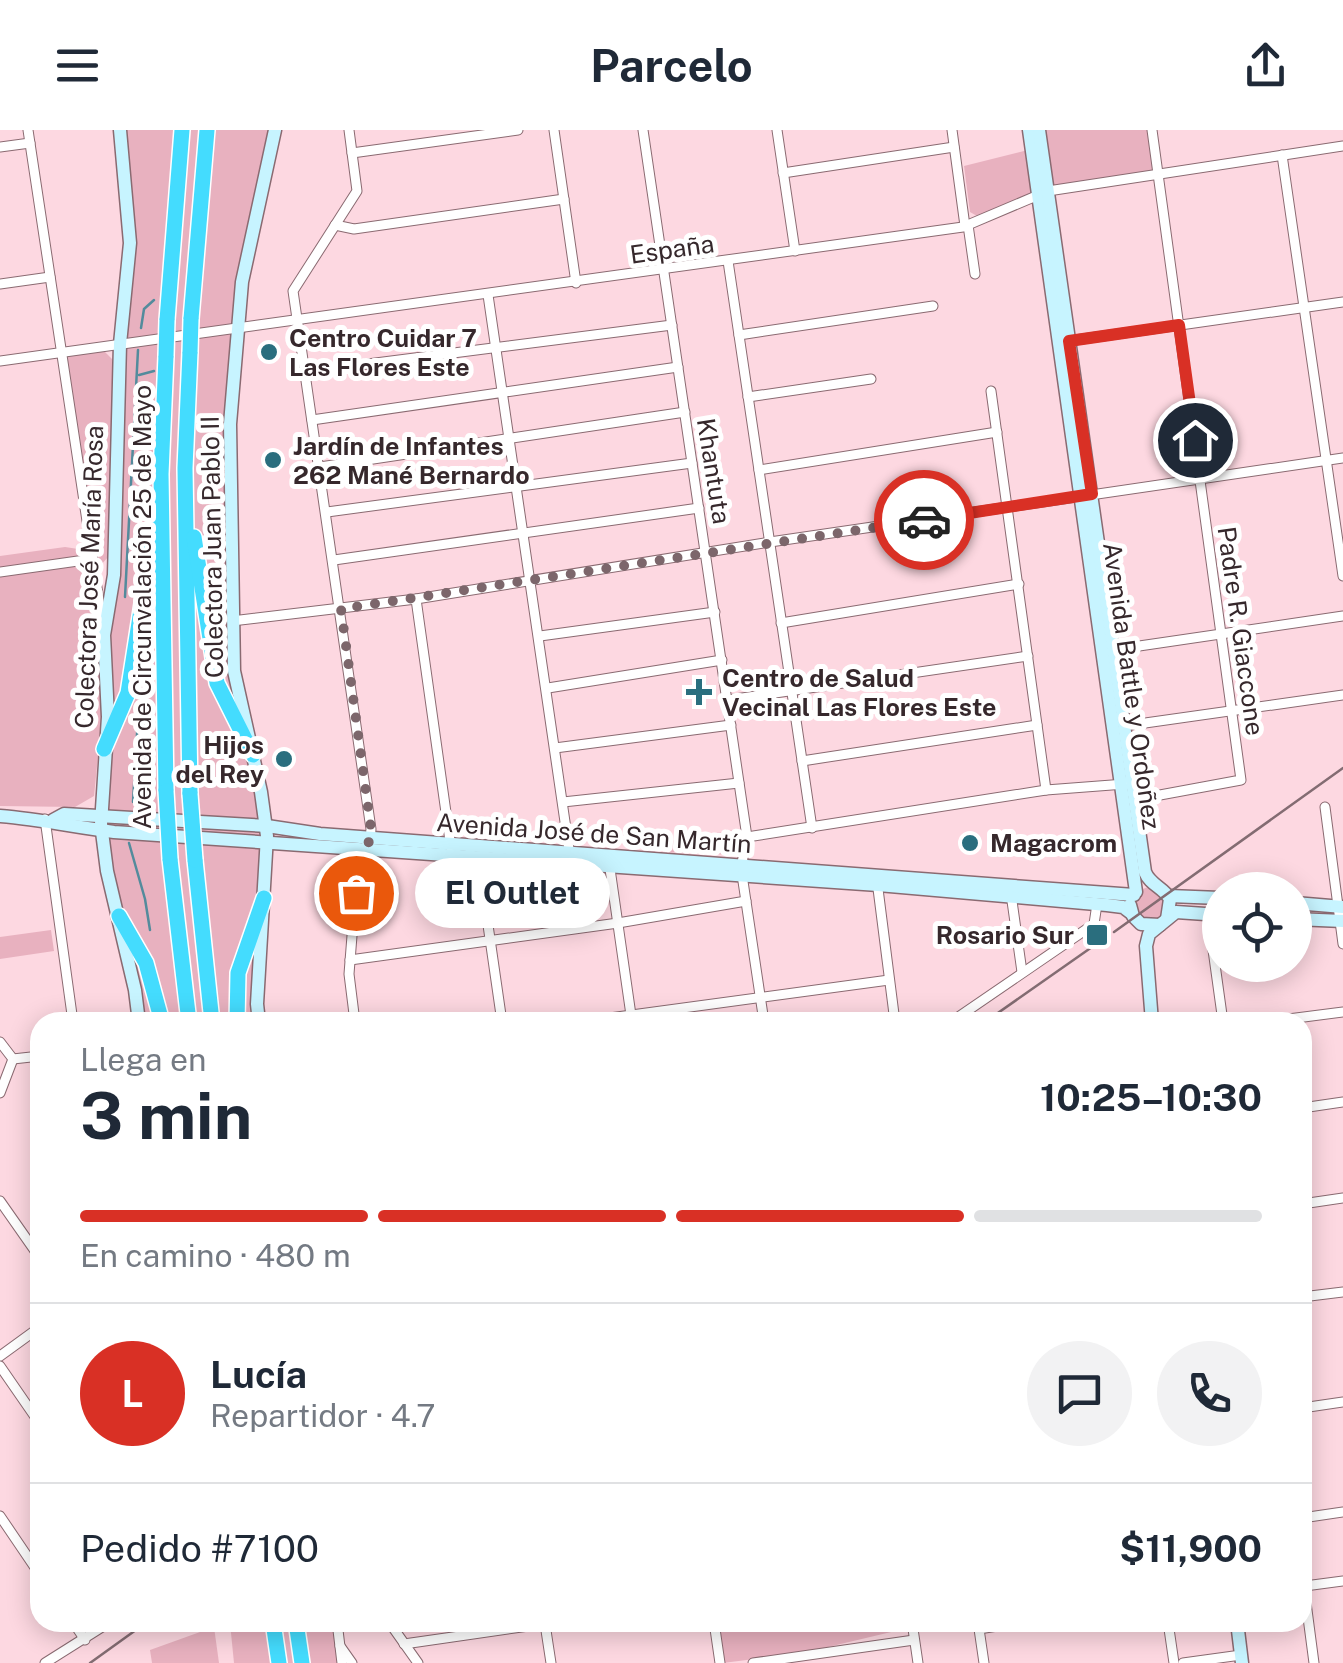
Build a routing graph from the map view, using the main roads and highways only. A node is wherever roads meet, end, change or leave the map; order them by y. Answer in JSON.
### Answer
{"nodes":[{"id":1,"x":120,"y":130,"type":"edge"},
{"id":2,"x":182,"y":130,"type":"edge"},
{"id":3,"x":207,"y":130,"type":"edge"},
{"id":4,"x":275,"y":130,"type":"edge"},
{"id":5,"x":1030,"y":130,"type":"edge"},
{"id":6,"x":1039,"y":130,"type":"edge"},
{"id":7,"x":1043,"y":192,"type":"junction"},
{"id":8,"x":186,"y":468,"type":"junction"},
{"id":9,"x":161,"y":474,"type":"junction"},
{"id":10,"x":1109,"y":650,"type":"junction"},
{"id":11,"x":104,"y":749,"type":"junction"},
{"id":12,"x":253,"y":755,"type":"junction"},
{"id":13,"x":1128,"y":784,"type":"junction"},
{"id":14,"x":1130,"y":800,"type":"junction"},
{"id":15,"x":0,"y":816,"type":"edge"},
{"id":16,"x":101,"y":823,"type":"junction"},
{"id":17,"x":267,"y":826,"type":"junction"},
{"id":18,"x":367,"y":843,"type":"junction"},
{"id":19,"x":267,"y":844,"type":"junction"},
{"id":20,"x":451,"y":849,"type":"junction"},
{"id":21,"x":570,"y":858,"type":"junction"},
{"id":22,"x":1010,"y":892,"type":"junction"},
{"id":23,"x":1163,"y":892,"type":"junction"},
{"id":24,"x":1135,"y":894,"type":"junction"},
{"id":25,"x":1202,"y":896,"type":"edge"},
{"id":26,"x":264,"y":898,"type":"junction"},
{"id":27,"x":1312,"y":908,"type":"edge"},
{"id":28,"x":1202,"y":913,"type":"edge"},
{"id":29,"x":1341,"y":914,"type":"edge"},
{"id":30,"x":119,"y":916,"type":"junction"},
{"id":31,"x":1134,"y":917,"type":"junction"},
{"id":32,"x":1312,"y":917,"type":"edge"},
{"id":33,"x":1163,"y":922,"type":"junction"},
{"id":34,"x":1148,"y":990,"type":"junction"},
{"id":35,"x":137,"y":1012,"type":"edge"},
{"id":36,"x":159,"y":1012,"type":"edge"},
{"id":37,"x":188,"y":1012,"type":"edge"},
{"id":38,"x":211,"y":1012,"type":"edge"},
{"id":39,"x":237,"y":1012,"type":"edge"},
{"id":40,"x":258,"y":1012,"type":"edge"},
{"id":41,"x":1151,"y":1012,"type":"edge"},
{"id":42,"x":274,"y":1632,"type":"edge"},
{"id":43,"x":297,"y":1632,"type":"edge"},
{"id":44,"x":1238,"y":1632,"type":"edge"},
{"id":45,"x":1242,"y":1659,"type":"edge"},
{"id":46,"x":279,"y":1663,"type":"edge"},
{"id":47,"x":302,"y":1663,"type":"edge"}],
"edges":[{"from":1,"to":11,"type":"main road","name":"Colectora José María Rosa"},
{"from":2,"to":9,"type":"highway","name":"Avenida de Circunvalación 25 de Mayo","bridge":true},
{"from":3,"to":8,"type":"highway","name":"Avenida de Circunvalación 25 de Mayo","bridge":true},
{"from":4,"to":12,"type":"main road","name":"Colectora Juan Pablo II"},
{"from":5,"to":7,"type":"main road","name":"Avenida Battle y Ordoñez"},
{"from":6,"to":7,"type":"main road","name":"Avenida Battle y Ordoñez"},
{"from":7,"to":10,"type":"main road","name":"Avenida Battle y Ordoñez"},
{"from":8,"to":12,"type":"highway"},
{"from":8,"to":38,"type":"highway","name":"Avenida de Circunvalación 25 de Mayo","bridge":true},
{"from":9,"to":11,"type":"highway"},
{"from":9,"to":37,"type":"highway","name":"Avenida de Circunvalación 25 de Mayo","bridge":true},
{"from":10,"to":13,"type":"main road","name":"Avenida Battle y Ordoñez"},
{"from":10,"to":13,"type":"main road","name":"Avenida Battle y Ordoñez"},
{"from":11,"to":16,"type":"main road","name":"Colectora José María Rosa"},
{"from":12,"to":17,"type":"main road","name":"Colectora Juan Pablo II"},
{"from":13,"to":14,"type":"main road","name":"Avenida Battle y Ordoñez"},
{"from":14,"to":23,"type":"main road","name":"Avenida Battle y Ordoñez"},
{"from":14,"to":24,"type":"main road","name":"Avenida Battle y Ordoñez"},
{"from":15,"to":16,"type":"main road","name":"Avenida José de San Martín"},
{"from":16,"to":17,"type":"main road","name":"Avenida José de San Martín"},
{"from":16,"to":19,"type":"main road","name":"Avenida José de San Martín"},
{"from":16,"to":30,"type":"main road","name":"Colectora José María Rosa"},
{"from":17,"to":18,"type":"main road","name":"Avenida José de San Martín"},
{"from":17,"to":19,"type":"main road","name":"Colectora Juan Pablo II"},
{"from":18,"to":19,"type":"main road","name":"Avenida José de San Martín"},
{"from":18,"to":20,"type":"main road","name":"Avenida José de San Martín"},
{"from":19,"to":26,"type":"main road","name":"Colectora Juan Pablo II"},
{"from":20,"to":21,"type":"main road","name":"Avenida José de San Martín"},
{"from":20,"to":21,"type":"main road","name":"Avenida José de San Martín"},
{"from":21,"to":22,"type":"main road","name":"Avenida José de San Martín"},
{"from":22,"to":24,"type":"main road","name":"Avenida José de San Martín"},
{"from":22,"to":31,"type":"main road","name":"Avenida José de San Martín"},
{"from":23,"to":24,"type":"main road"},
{"from":23,"to":25,"type":"main road"},
{"from":23,"to":33,"type":"main road"},
{"from":24,"to":31,"type":"main road"},
{"from":26,"to":39,"type":"highway"},
{"from":26,"to":40,"type":"main road","name":"Colectora Juan Pablo II"},
{"from":27,"to":29,"type":"main road"},
{"from":28,"to":33,"type":"main road"},
{"from":29,"to":32,"type":"main road"},
{"from":30,"to":35,"type":"main road","name":"Colectora José María Rosa"},
{"from":30,"to":36,"type":"highway"},
{"from":31,"to":33,"type":"main road"},
{"from":31,"to":34,"type":"main road"},
{"from":33,"to":34,"type":"main road"},
{"from":34,"to":41,"type":"main road"},
{"from":42,"to":46,"type":"highway"},
{"from":43,"to":47,"type":"highway"},
{"from":44,"to":45,"type":"main road"}]}
